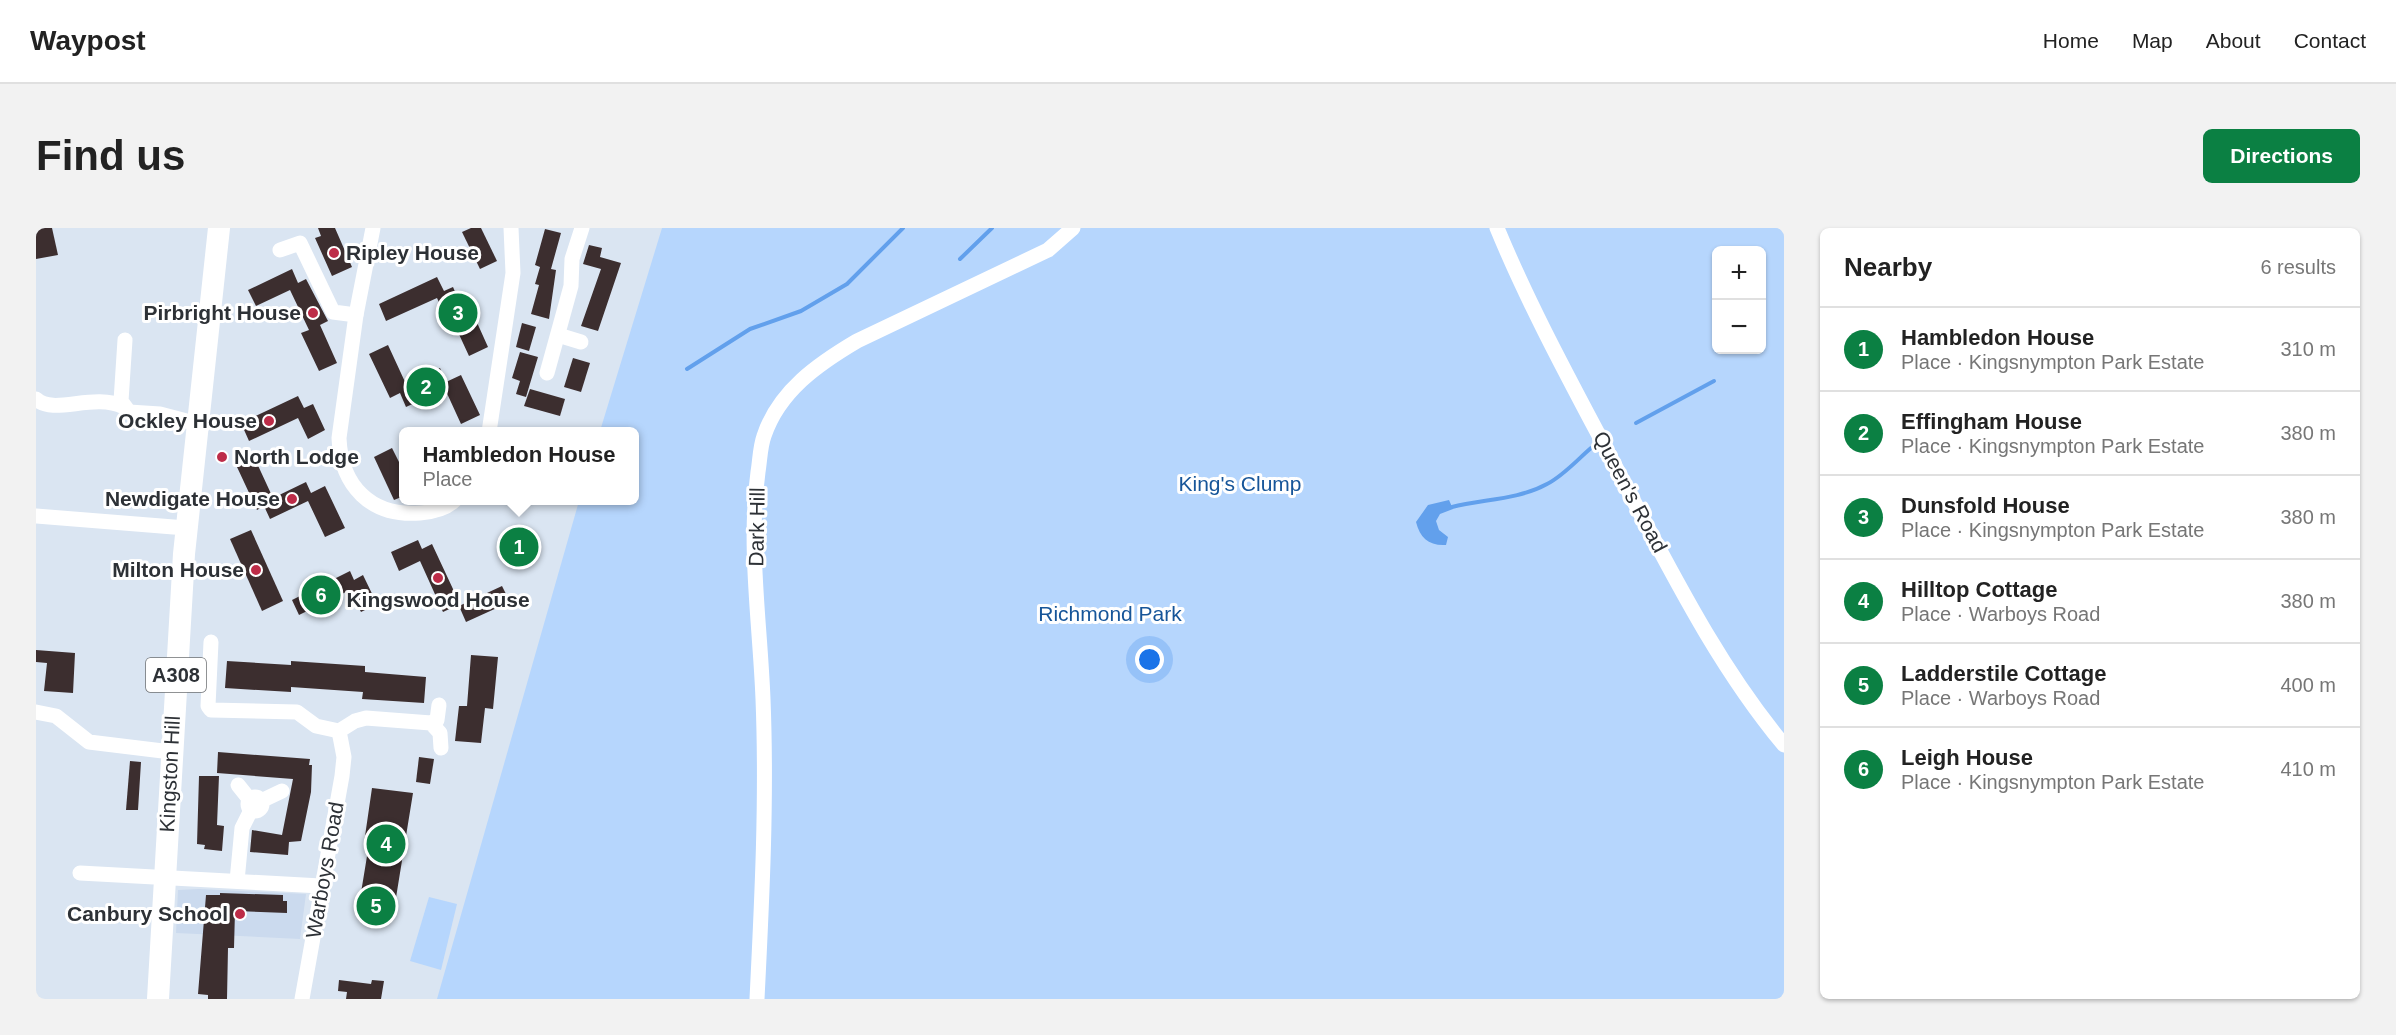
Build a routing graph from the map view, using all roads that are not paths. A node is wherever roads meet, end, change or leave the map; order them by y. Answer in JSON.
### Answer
{"nodes":[{"id":1,"x":219,"y":228,"type":"edge"},
{"id":2,"x":373,"y":228,"type":"edge"},
{"id":3,"x":511,"y":228,"type":"edge"},
{"id":4,"x":582,"y":228,"type":"edge"},
{"id":5,"x":1073,"y":228,"type":"edge"},
{"id":6,"x":1497,"y":228,"type":"edge"},
{"id":7,"x":280,"y":250,"type":"dead end"},
{"id":8,"x":356,"y":315,"type":"junction"},
{"id":9,"x":558,"y":335,"type":"junction"},
{"id":10,"x":125,"y":340,"type":"dead end"},
{"id":11,"x":581,"y":342,"type":"dead end"},
{"id":12,"x":547,"y":373,"type":"dead end"},
{"id":13,"x":37,"y":403,"type":"edge"},
{"id":14,"x":124,"y":407,"type":"junction"},
{"id":15,"x":198,"y":424,"type":"junction"},
{"id":16,"x":490,"y":427,"type":"edge"},
{"id":17,"x":448,"y":505,"type":"edge"},
{"id":18,"x":36,"y":516,"type":"edge"},
{"id":19,"x":186,"y":528,"type":"junction"},
{"id":20,"x":211,"y":642,"type":"dead end"},
{"id":21,"x":439,"y":705,"type":"dead end"},
{"id":22,"x":36,"y":712,"type":"edge"},
{"id":23,"x":431,"y":723,"type":"junction"},
{"id":24,"x":340,"y":736,"type":"junction"},
{"id":25,"x":1784,"y":745,"type":"edge"},
{"id":26,"x":441,"y":748,"type":"dead end"},
{"id":27,"x":171,"y":752,"type":"junction"},
{"id":28,"x":238,"y":785,"type":"dead end"},
{"id":29,"x":282,"y":791,"type":"dead end"},
{"id":30,"x":254,"y":804,"type":"junction"},
{"id":31,"x":80,"y":873,"type":"dead end"},
{"id":32,"x":164,"y":879,"type":"junction"},
{"id":33,"x":237,"y":881,"type":"junction"},
{"id":34,"x":321,"y":886,"type":"junction"},
{"id":35,"x":158,"y":999,"type":"edge"},
{"id":36,"x":302,"y":999,"type":"edge"},
{"id":37,"x":757,"y":999,"type":"edge"}],
"edges":[{"from":1,"to":15,"type":"main road","name":"Kingston Hill","number":"A308"},
{"from":2,"to":8,"type":"street"},
{"from":3,"to":16,"type":"street"},
{"from":4,"to":9,"type":"street"},
{"from":5,"to":37,"type":"street","name":"Dark Hill"},
{"from":6,"to":25,"type":"street","name":"Queen's Road"},
{"from":7,"to":8,"type":"street"},
{"from":8,"to":17,"type":"street"},
{"from":9,"to":11,"type":"street"},
{"from":9,"to":12,"type":"street"},
{"from":10,"to":14,"type":"street"},
{"from":13,"to":14,"type":"street"},
{"from":14,"to":15,"type":"street"},
{"from":15,"to":19,"type":"main road","name":"Kingston Hill","number":"A308"},
{"from":18,"to":19,"type":"street"},
{"from":19,"to":27,"type":"main road","name":"Kingston Hill","number":"A308"},
{"from":20,"to":24,"type":"street"},
{"from":21,"to":23,"type":"street"},
{"from":22,"to":27,"type":"street"},
{"from":23,"to":24,"type":"street"},
{"from":23,"to":26,"type":"street"},
{"from":24,"to":34,"type":"street","name":"Warboys Road"},
{"from":27,"to":32,"type":"main road","name":"Kingston Hill","number":"A308"},
{"from":28,"to":30,"type":"street"},
{"from":29,"to":30,"type":"street"},
{"from":30,"to":33,"type":"street"},
{"from":31,"to":32,"type":"street"},
{"from":32,"to":33,"type":"street"},
{"from":32,"to":35,"type":"main road","name":"Kingston Hill","number":"A308"},
{"from":33,"to":34,"type":"street"},
{"from":34,"to":36,"type":"street","name":"Warboys Road"}]}
